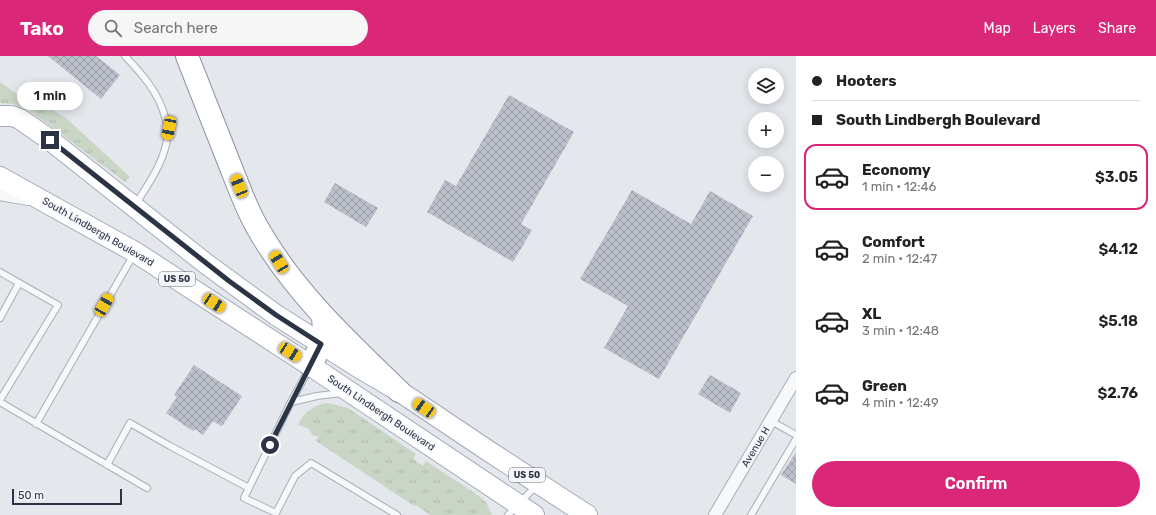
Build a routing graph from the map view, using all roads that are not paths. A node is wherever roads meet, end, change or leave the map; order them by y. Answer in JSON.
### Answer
{"nodes":[{"id":1,"x":125,"y":56,"type":"edge"},
{"id":2,"x":187,"y":56,"type":"edge"},
{"id":3,"x":0,"y":116,"type":"edge"},
{"id":4,"x":0,"y":177,"type":"edge"},
{"id":5,"x":0,"y":192,"type":"edge"},
{"id":6,"x":39,"y":199,"type":"junction"},
{"id":7,"x":134,"y":206,"type":"junction"},
{"id":8,"x":135,"y":252,"type":"junction"},
{"id":9,"x":0,"y":272,"type":"edge"},
{"id":10,"x":19,"y":283,"type":"junction"},
{"id":11,"x":323,"y":316,"type":"junction"},
{"id":12,"x":0,"y":318,"type":"edge"},
{"id":13,"x":321,"y":344,"type":"junction"},
{"id":14,"x":311,"y":366,"type":"junction"},
{"id":15,"x":796,"y":378,"type":"edge"},
{"id":16,"x":399,"y":391,"type":"junction"},
{"id":17,"x":350,"y":392,"type":"junction"},
{"id":18,"x":0,"y":401,"type":"edge"},
{"id":19,"x":291,"y":402,"type":"junction"},
{"id":20,"x":771,"y":421,"type":"junction"},
{"id":21,"x":36,"y":424,"type":"junction"},
{"id":22,"x":796,"y":435,"type":"edge"},
{"id":23,"x":796,"y":439,"type":"edge"},
{"id":24,"x":107,"y":465,"type":"junction"},
{"id":25,"x":539,"y":483,"type":"junction"},
{"id":26,"x":147,"y":488,"type":"dead end"},
{"id":27,"x":249,"y":488,"type":"junction"},
{"id":28,"x":520,"y":512,"type":"edge"},
{"id":29,"x":397,"y":515,"type":"edge"},
{"id":30,"x":587,"y":515,"type":"edge"},
{"id":31,"x":715,"y":515,"type":"edge"},
{"id":32,"x":751,"y":515,"type":"edge"}],
"edges":[{"from":1,"to":7,"type":"lane"},
{"from":2,"to":11,"type":"highway","number":"US 50"},
{"from":3,"to":7,"type":"main road"},
{"from":4,"to":6,"type":"main road","name":"South Lindbergh Boulevard","number":"US 50"},
{"from":5,"to":6,"type":"street"},
{"from":6,"to":8,"type":"main road","name":"South Lindbergh Boulevard","number":"US 50"},
{"from":7,"to":13,"type":"main road"},
{"from":8,"to":14,"type":"main road","name":"South Lindbergh Boulevard","number":"US 50"},
{"from":8,"to":21,"type":"lane"},
{"from":9,"to":10,"type":"lane"},
{"from":10,"to":12,"type":"lane"},
{"from":10,"to":18,"type":"lane"},
{"from":11,"to":13,"type":"highway"},
{"from":11,"to":16,"type":"highway","number":"US 50"},
{"from":13,"to":14,"type":"highway"},
{"from":13,"to":16,"type":"main road"},
{"from":14,"to":17,"type":"main road","name":"South Lindbergh Boulevard","number":"US 50"},
{"from":14,"to":19,"type":"lane"},
{"from":15,"to":20,"type":"street","name":"Avenue H"},
{"from":16,"to":25,"type":"main road","number":"US 50"},
{"from":17,"to":19,"type":"lane"},
{"from":17,"to":28,"type":"main road","name":"South Lindbergh Boulevard","number":"US 50"},
{"from":18,"to":21,"type":"lane"},
{"from":19,"to":27,"type":"lane"},
{"from":20,"to":22,"type":"lane"},
{"from":20,"to":31,"type":"street","name":"Avenue H"},
{"from":21,"to":24,"type":"lane"},
{"from":23,"to":32,"type":"lane"},
{"from":24,"to":26,"type":"lane"},
{"from":24,"to":27,"type":"lane"},
{"from":25,"to":28,"type":"lane"},
{"from":25,"to":30,"type":"main road","number":"US 50"},
{"from":27,"to":29,"type":"lane"}]}
